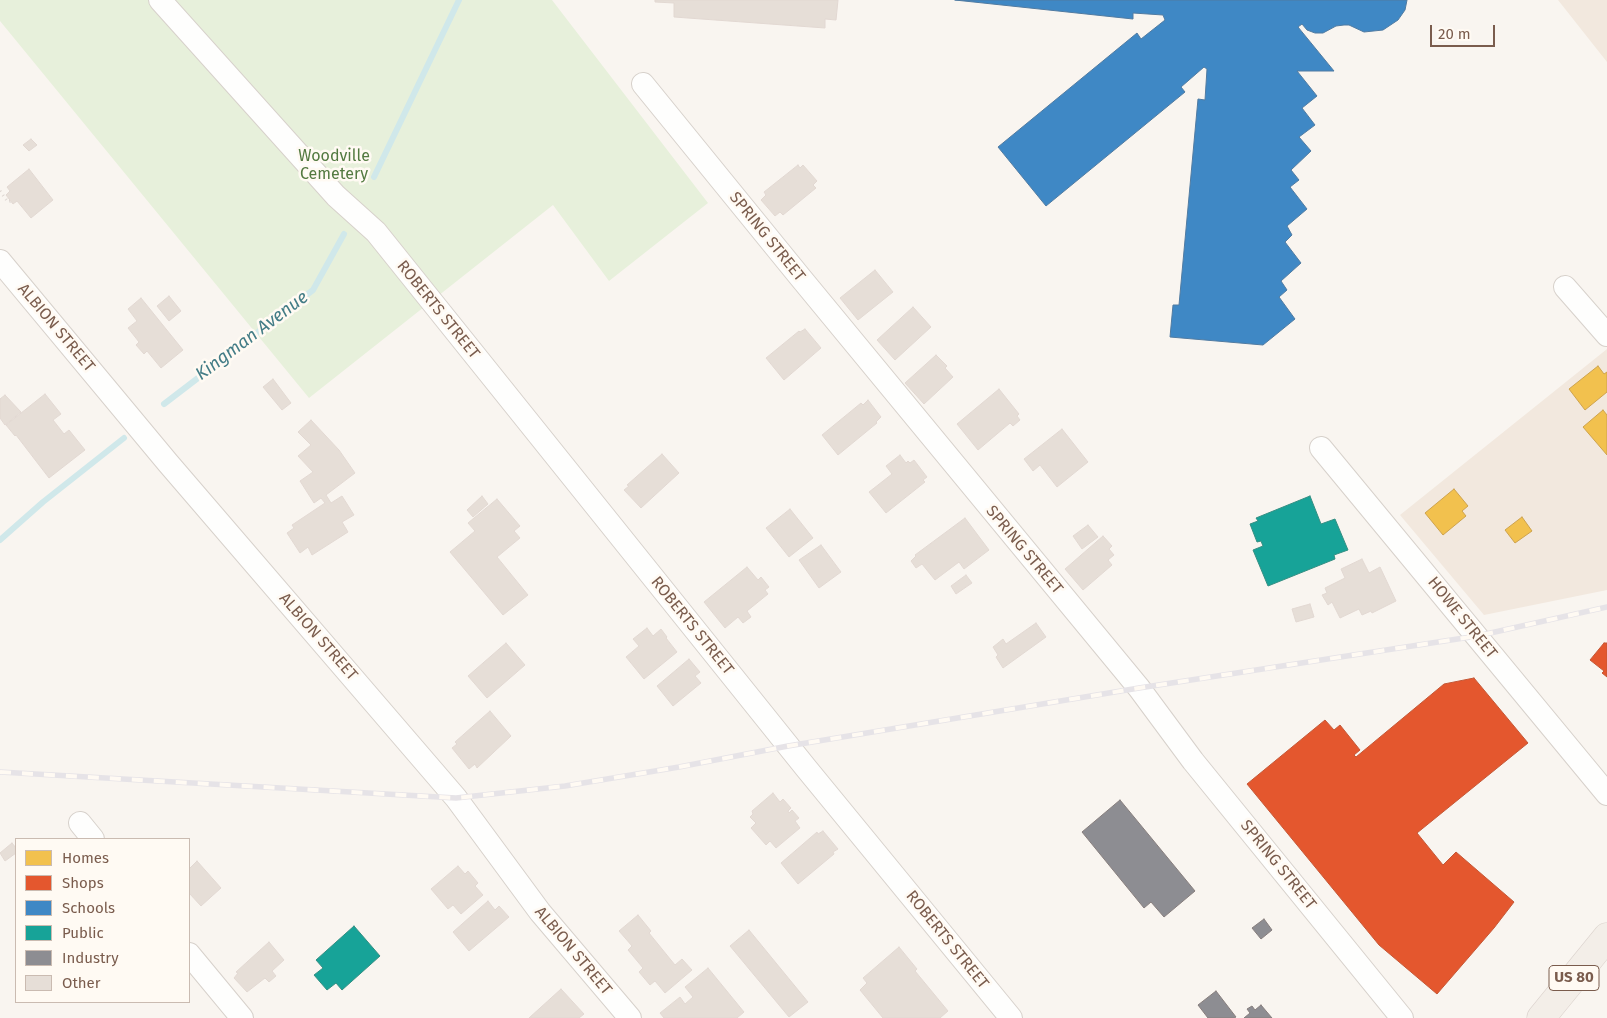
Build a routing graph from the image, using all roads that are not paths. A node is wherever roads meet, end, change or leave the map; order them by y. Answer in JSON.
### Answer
{"nodes":[{"id":1,"x":160,"y":0,"type":"edge"},
{"id":2,"x":643,"y":84,"type":"dead end"},
{"id":3,"x":0,"y":260,"type":"edge"},
{"id":4,"x":1565,"y":287,"type":"dead end"},
{"id":5,"x":1607,"y":335,"type":"edge"},
{"id":6,"x":1320,"y":448,"type":"dead end"},
{"id":7,"x":1605,"y":792,"type":"edge"},
{"id":8,"x":1607,"y":937,"type":"edge"},
{"id":9,"x":190,"y":955,"type":"edge"},
{"id":10,"x":242,"y":1018,"type":"edge"},
{"id":11,"x":630,"y":1018,"type":"edge"},
{"id":12,"x":1011,"y":1018,"type":"edge"},
{"id":13,"x":1402,"y":1018,"type":"edge"},
{"id":14,"x":1541,"y":1018,"type":"edge"}],
"edges":[{"from":1,"to":12,"type":"street","name":"ROBERTS STREET"},
{"from":2,"to":13,"type":"street","name":"SPRING STREET"},
{"from":3,"to":11,"type":"street","name":"ALBION STREET"},
{"from":4,"to":5,"type":"street"},
{"from":6,"to":7,"type":"street","name":"HOWE STREET"},
{"from":8,"to":14,"type":"main road","number":"US 80"},
{"from":9,"to":10,"type":"street"}]}
